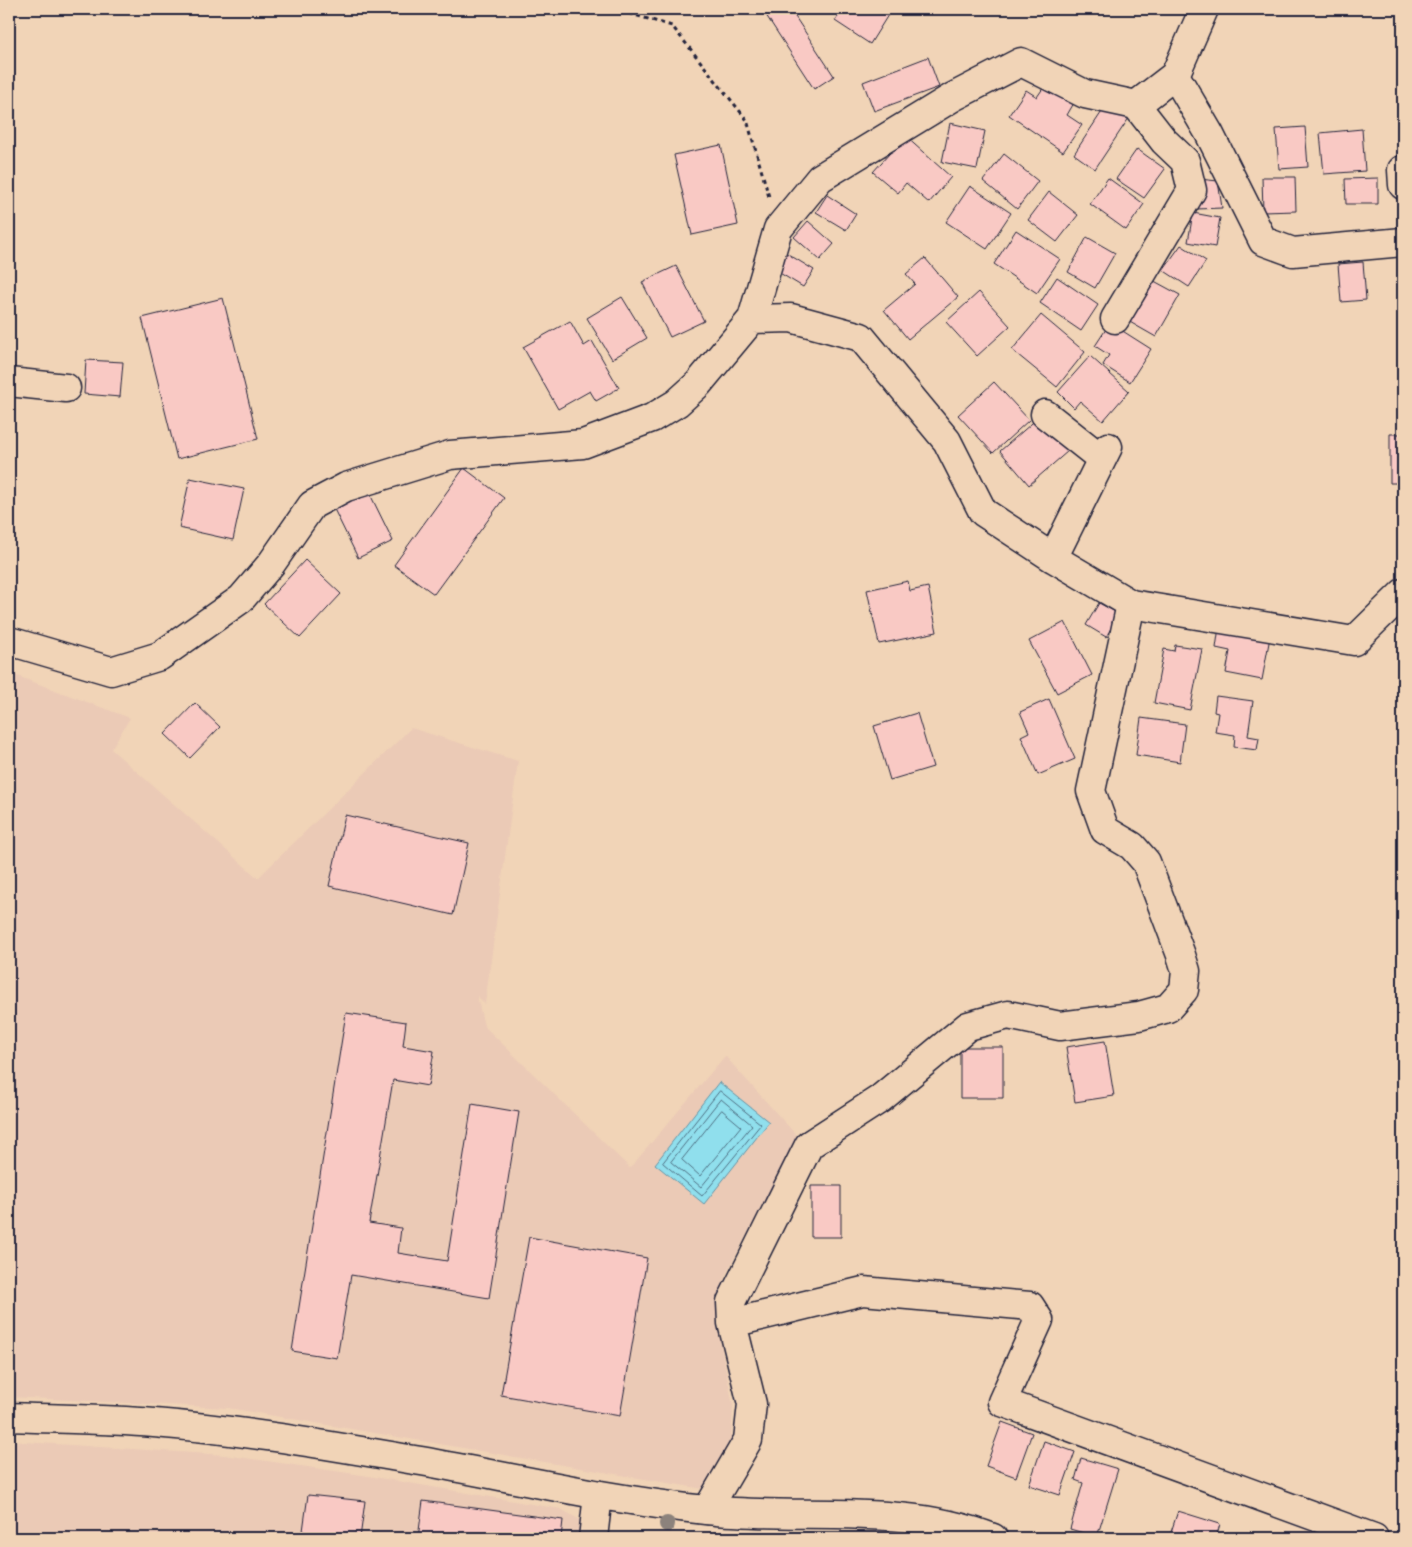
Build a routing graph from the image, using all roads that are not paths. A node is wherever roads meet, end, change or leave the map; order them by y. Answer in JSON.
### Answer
{"nodes":[{"id":1,"x":1204,"y":9,"type":"edge"},
{"id":2,"x":1176,"y":75,"type":"junction"},
{"id":3,"x":1136,"y":105,"type":"junction"},
{"id":4,"x":1403,"y":242,"type":"edge"},
{"id":5,"x":752,"y":319,"type":"junction"},
{"id":6,"x":1115,"y":320,"type":"dead end"},
{"id":7,"x":9,"y":382,"type":"edge"},
{"id":8,"x":66,"y":388,"type":"dead end"},
{"id":9,"x":1045,"y":414,"type":"dead end"},
{"id":10,"x":1053,"y":558,"type":"junction"},
{"id":11,"x":1403,"y":593,"type":"edge"},
{"id":12,"x":1131,"y":604,"type":"junction"},
{"id":13,"x":9,"y":641,"type":"edge"},
{"id":14,"x":732,"y":1323,"type":"junction"},
{"id":15,"x":9,"y":1417,"type":"edge"},
{"id":16,"x":605,"y":1496,"type":"junction"},
{"id":17,"x":708,"y":1510,"type":"junction"},
{"id":18,"x":950,"y":1532,"type":"edge"},
{"id":19,"x":593,"y":1538,"type":"edge"},
{"id":20,"x":611,"y":1538,"type":"edge"},
{"id":21,"x":993,"y":1538,"type":"edge"},
{"id":22,"x":1374,"y":1538,"type":"edge"}],
"edges":[{"from":1,"to":2,"type":"street"},
{"from":2,"to":3,"type":"street"},
{"from":2,"to":4,"type":"street"},
{"from":3,"to":5,"type":"street"},
{"from":3,"to":6,"type":"street"},
{"from":5,"to":10,"type":"street"},
{"from":5,"to":13,"type":"street"},
{"from":7,"to":8,"type":"street"},
{"from":9,"to":10,"type":"street"},
{"from":10,"to":12,"type":"street"},
{"from":11,"to":12,"type":"street"},
{"from":12,"to":14,"type":"street"},
{"from":14,"to":17,"type":"street"},
{"from":14,"to":22,"type":"street"},
{"from":15,"to":16,"type":"street"},
{"from":16,"to":17,"type":"street"},
{"from":16,"to":19,"type":"street"},
{"from":16,"to":20,"type":"street"},
{"from":17,"to":18,"type":"street"},
{"from":18,"to":21,"type":"street"}]}
